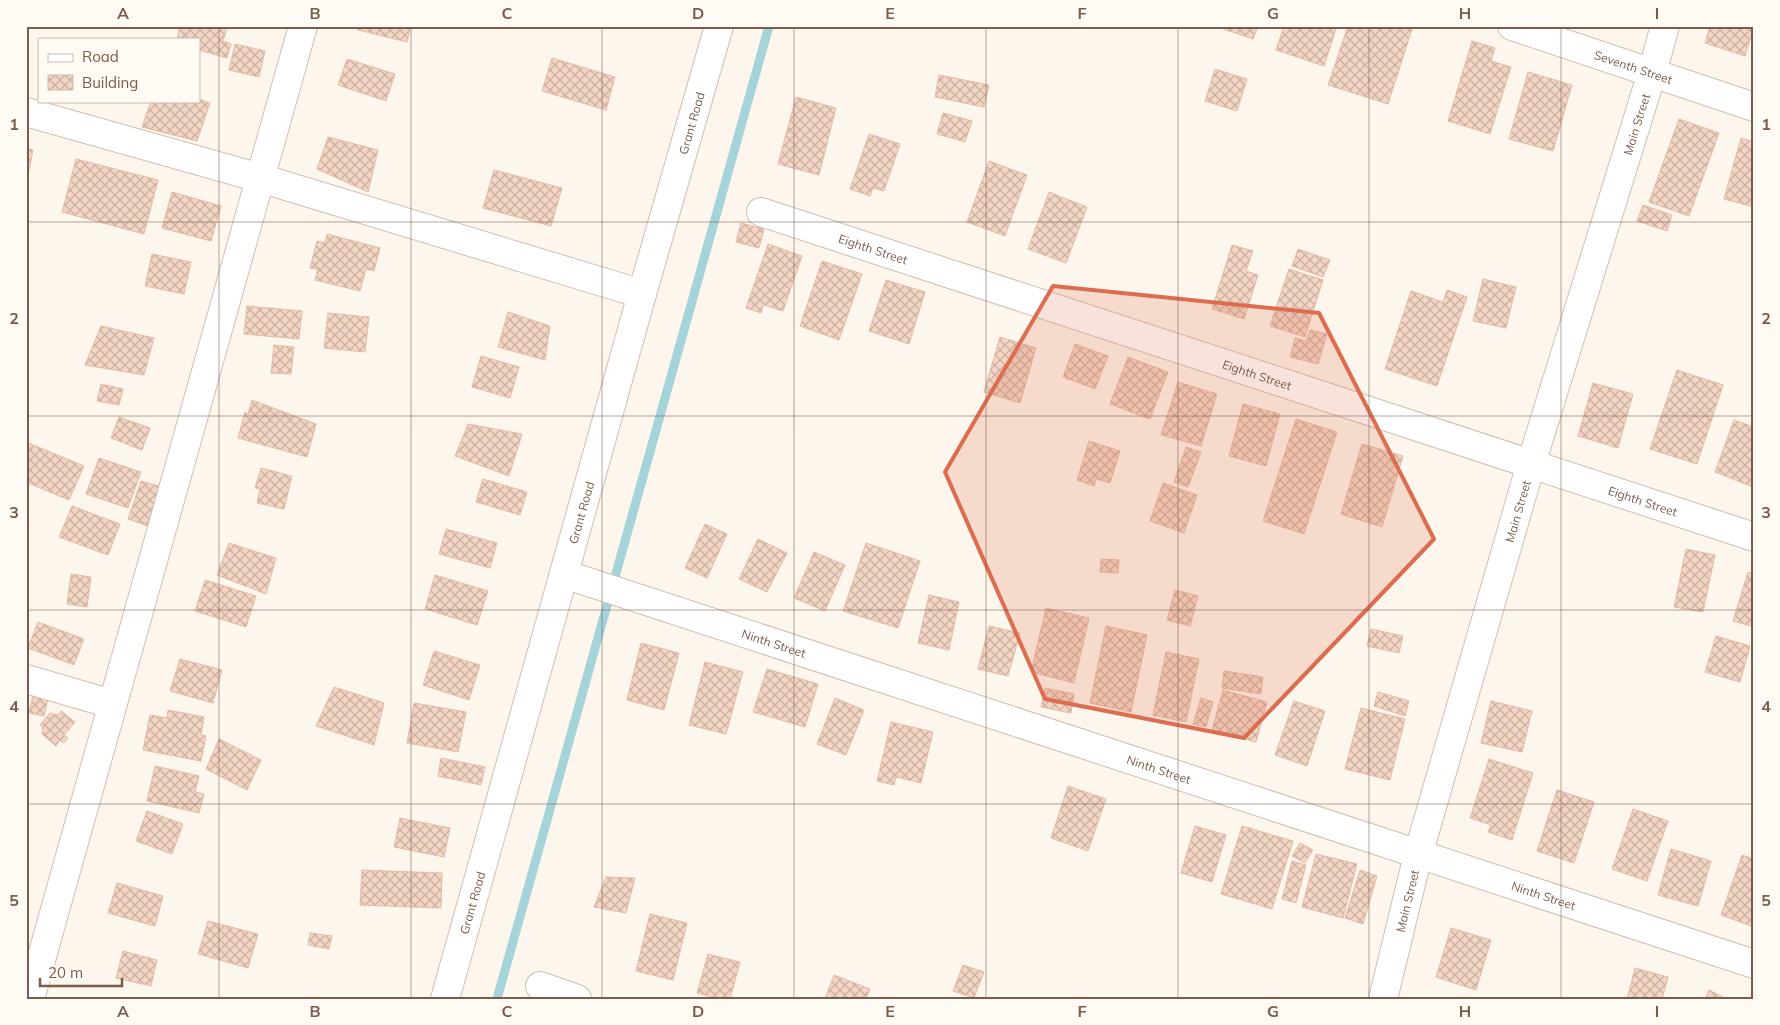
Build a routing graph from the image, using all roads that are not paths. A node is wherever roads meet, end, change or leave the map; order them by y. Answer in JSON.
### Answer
{"nodes":[{"id":1,"x":303,"y":26,"type":"edge"},
{"id":2,"x":719,"y":26,"type":"edge"},
{"id":3,"x":1512,"y":26,"type":"edge"},
{"id":4,"x":1665,"y":26,"type":"edge"},
{"id":5,"x":1652,"y":73,"type":"junction"},
{"id":6,"x":1754,"y":107,"type":"edge"},
{"id":7,"x":26,"y":112,"type":"edge"},
{"id":8,"x":260,"y":178,"type":"junction"},
{"id":9,"x":761,"y":212,"type":"dead end"},
{"id":10,"x":642,"y":294,"type":"junction"},
{"id":11,"x":1531,"y":464,"type":"junction"},
{"id":12,"x":1754,"y":537,"type":"edge"},
{"id":13,"x":564,"y":574,"type":"junction"},
{"id":14,"x":26,"y":679,"type":"edge"},
{"id":15,"x":112,"y":704,"type":"junction"},
{"id":16,"x":1418,"y":855,"type":"junction"},
{"id":17,"x":1754,"y":964,"type":"edge"},
{"id":18,"x":540,"y":986,"type":"dead end"},
{"id":19,"x":30,"y":999,"type":"edge"},
{"id":20,"x":445,"y":999,"type":"edge"},
{"id":21,"x":577,"y":999,"type":"edge"},
{"id":22,"x":1383,"y":999,"type":"edge"}],
"edges":[{"from":1,"to":8,"type":"street"},
{"from":2,"to":10,"type":"street","name":"Grant Road"},
{"from":3,"to":5,"type":"street","name":"Seventh Street"},
{"from":4,"to":5,"type":"street","name":"Main Street"},
{"from":5,"to":6,"type":"street","name":"Seventh Street"},
{"from":5,"to":11,"type":"street","name":"Main Street"},
{"from":7,"to":8,"type":"street"},
{"from":8,"to":10,"type":"street"},
{"from":8,"to":15,"type":"street"},
{"from":9,"to":11,"type":"street","name":"Eighth Street"},
{"from":10,"to":13,"type":"street","name":"Grant Road"},
{"from":11,"to":12,"type":"street","name":"Eighth Street"},
{"from":11,"to":16,"type":"street","name":"Main Street"},
{"from":13,"to":16,"type":"street","name":"Ninth Street"},
{"from":13,"to":20,"type":"street","name":"Grant Road"},
{"from":14,"to":15,"type":"street"},
{"from":15,"to":19,"type":"street"},
{"from":16,"to":17,"type":"street","name":"Ninth Street"},
{"from":16,"to":22,"type":"street","name":"Main Street"},
{"from":18,"to":21,"type":"street"}]}
